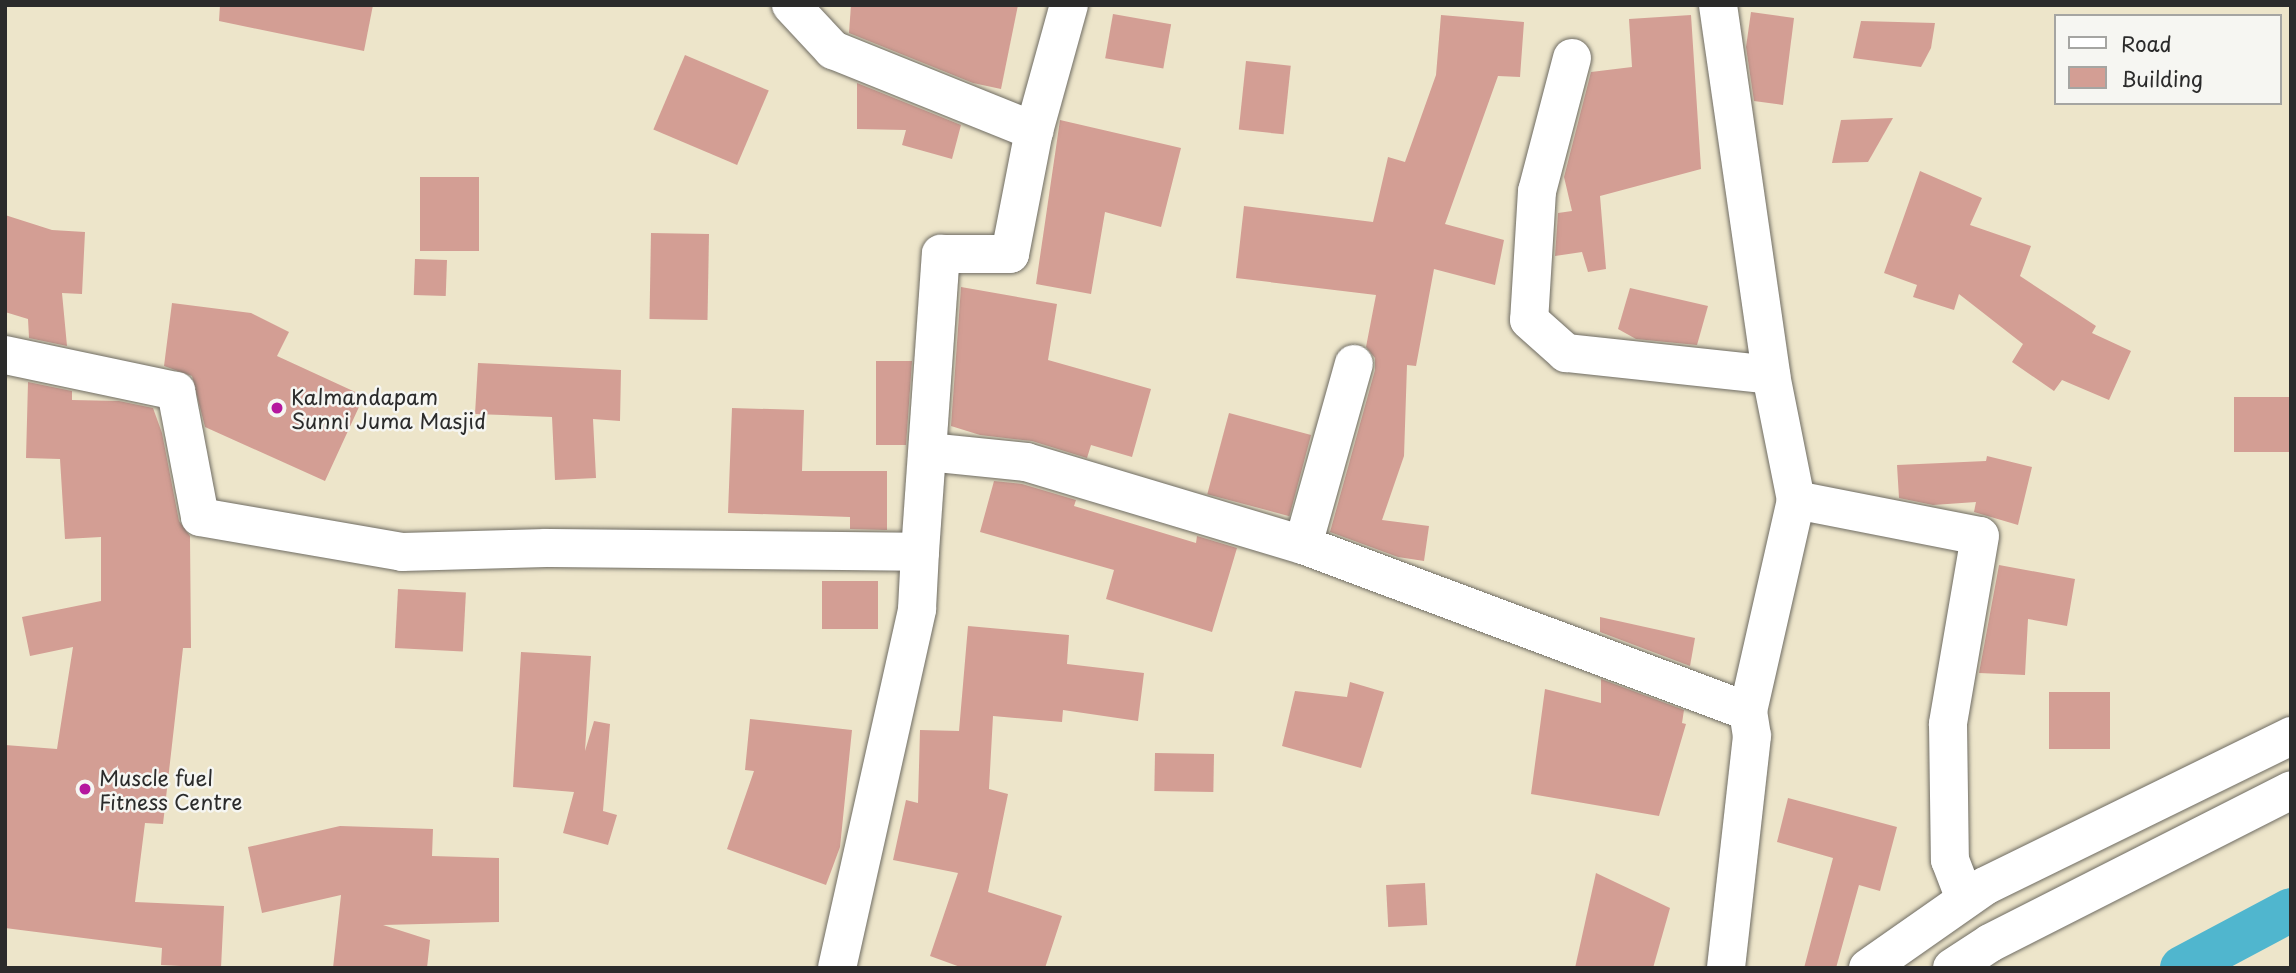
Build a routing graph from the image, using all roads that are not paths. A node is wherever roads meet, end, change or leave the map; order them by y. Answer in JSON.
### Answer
{"nodes":[{"id":1,"x":790,"y":5,"type":"edge"},
{"id":2,"x":1069,"y":5,"type":"edge"},
{"id":3,"x":1718,"y":5,"type":"edge"},
{"id":4,"x":1572,"y":58,"type":"dead end"},
{"id":5,"x":1034,"y":131,"type":"junction"},
{"id":6,"x":5,"y":355,"type":"edge"},
{"id":7,"x":1354,"y":364,"type":"dead end"},
{"id":8,"x":1771,"y":375,"type":"junction"},
{"id":9,"x":928,"y":452,"type":"junction"},
{"id":10,"x":1796,"y":500,"type":"junction"},
{"id":11,"x":1303,"y":545,"type":"junction"},
{"id":12,"x":920,"y":552,"type":"junction"},
{"id":13,"x":1748,"y":711,"type":"junction"},
{"id":14,"x":2291,"y":736,"type":"edge"},
{"id":15,"x":2291,"y":790,"type":"edge"},
{"id":16,"x":1965,"y":899,"type":"junction"},
{"id":17,"x":837,"y":968,"type":"edge"},
{"id":18,"x":1726,"y":968,"type":"edge"},
{"id":19,"x":1868,"y":968,"type":"edge"},
{"id":20,"x":1952,"y":968,"type":"edge"}],
"edges":[{"from":1,"to":5,"type":"main road"},
{"from":2,"to":5,"type":"main road"},
{"from":3,"to":8,"type":"main road"},
{"from":4,"to":8,"type":"main road"},
{"from":5,"to":9,"type":"main road"},
{"from":6,"to":12,"type":"main road"},
{"from":7,"to":11,"type":"main road"},
{"from":8,"to":10,"type":"main road"},
{"from":9,"to":11,"type":"main road"},
{"from":9,"to":12,"type":"main road"},
{"from":10,"to":13,"type":"main road"},
{"from":10,"to":16,"type":"main road"},
{"from":11,"to":13,"type":"main road"},
{"from":12,"to":17,"type":"main road"},
{"from":13,"to":18,"type":"main road"},
{"from":14,"to":16,"type":"main road"},
{"from":15,"to":20,"type":"main road"},
{"from":16,"to":19,"type":"main road"}]}
